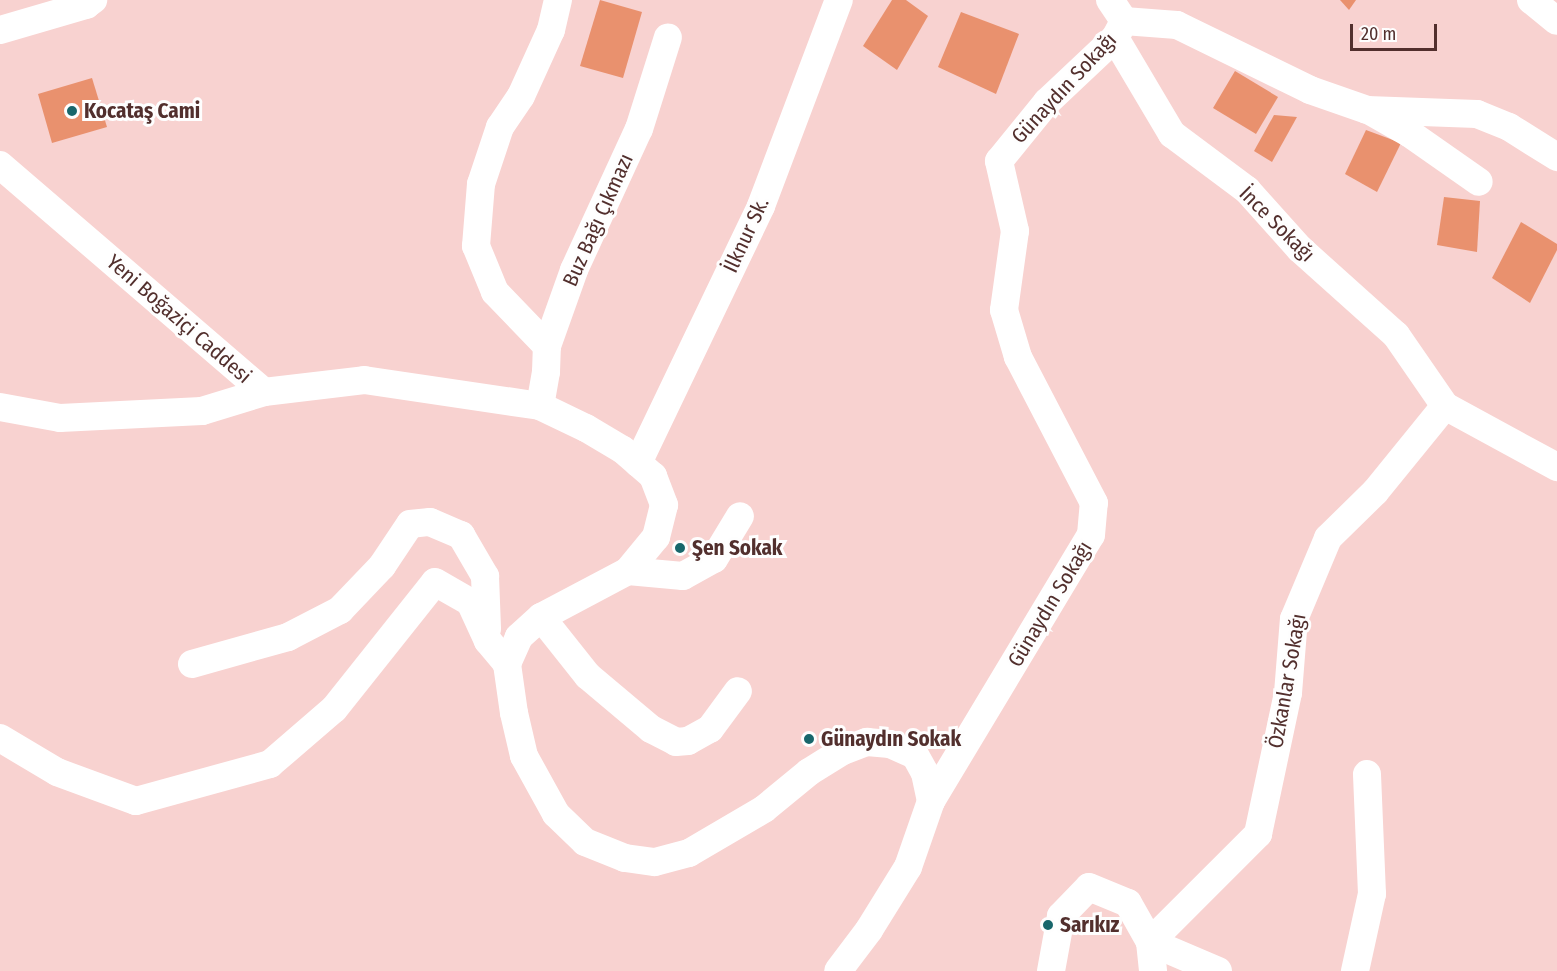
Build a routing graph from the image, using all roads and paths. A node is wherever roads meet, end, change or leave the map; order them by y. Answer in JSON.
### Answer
{"nodes":[{"id":1,"x":558,"y":0,"type":"edge"},
{"id":2,"x":839,"y":0,"type":"edge"},
{"id":3,"x":1531,"y":0,"type":"edge"},
{"id":4,"x":87,"y":2,"type":"edge"},
{"id":5,"x":1116,"y":20,"type":"edge"},
{"id":6,"x":1557,"y":21,"type":"edge"},
{"id":7,"x":0,"y":30,"type":"edge"},
{"id":8,"x":668,"y":37,"type":"dead end"},
{"id":9,"x":1367,"y":110,"type":"junction"},
{"id":10,"x":1557,"y":157,"type":"edge"},
{"id":11,"x":0,"y":165,"type":"edge"},
{"id":12,"x":1479,"y":182,"type":"dead end"},
{"id":13,"x":547,"y":346,"type":"junction"},
{"id":14,"x":264,"y":392,"type":"junction"},
{"id":15,"x":540,"y":406,"type":"junction"},
{"id":16,"x":1444,"y":406,"type":"junction"},
{"id":17,"x":0,"y":407,"type":"edge"},
{"id":18,"x":638,"y":463,"type":"junction"},
{"id":19,"x":1557,"y":467,"type":"edge"},
{"id":20,"x":740,"y":516,"type":"dead end"},
{"id":21,"x":628,"y":571,"type":"junction"},
{"id":22,"x":541,"y":617,"type":"junction"},
{"id":23,"x":488,"y":641,"type":"junction"},
{"id":24,"x":192,"y":664,"type":"dead end"},
{"id":25,"x":507,"y":664,"type":"junction"},
{"id":26,"x":738,"y":691,"type":"dead end"},
{"id":27,"x":0,"y":738,"type":"edge"},
{"id":28,"x":1367,"y":774,"type":"dead end"},
{"id":29,"x":931,"y":801,"type":"junction"},
{"id":30,"x":1150,"y":942,"type":"junction"},
{"id":31,"x":838,"y":971,"type":"edge"},
{"id":32,"x":1051,"y":971,"type":"edge"},
{"id":33,"x":1153,"y":971,"type":"edge"},
{"id":34,"x":1218,"y":971,"type":"edge"},
{"id":35,"x":1355,"y":971,"type":"edge"}],
"edges":[{"from":1,"to":13,"type":"street"},
{"from":2,"to":18,"type":"street","name":"İlknur Sk."},
{"from":3,"to":6,"type":"street"},
{"from":4,"to":7,"type":"street"},
{"from":5,"to":9,"type":"street","name":"Günaydın Sokağı"},
{"from":5,"to":16,"type":"street","name":"İnce Sokağı"},
{"from":5,"to":29,"type":"street","name":"Günaydın Sokağı"},
{"from":8,"to":13,"type":"street","name":"Buz Bağı Çıkmazı"},
{"from":9,"to":10,"type":"street","name":"Günaydın Sokağı"},
{"from":9,"to":12,"type":"street"},
{"from":11,"to":14,"type":"street","name":"Yeni Boğaziçi Caddesi"},
{"from":13,"to":15,"type":"street","name":"Buz Bağı Çıkmazı"},
{"from":14,"to":15,"type":"street","name":"Yeni Boğaziçi Caddesi"},
{"from":14,"to":17,"type":"street"},
{"from":15,"to":18,"type":"street","name":"Yeni Boğaziçi Caddesi"},
{"from":16,"to":19,"type":"street"},
{"from":16,"to":30,"type":"street","name":"Özkanlar Sokağı"},
{"from":18,"to":21,"type":"street","name":"Yeni Boğaziçi Caddesi"},
{"from":20,"to":21,"type":"street"},
{"from":21,"to":22,"type":"street","name":"Yeni Boğaziçi Caddesi"},
{"from":22,"to":25,"type":"street","name":"Yeni Boğaziçi Caddesi"},
{"from":22,"to":26,"type":"street"},
{"from":23,"to":24,"type":"street"},
{"from":23,"to":25,"type":"street"},
{"from":23,"to":27,"type":"street"},
{"from":25,"to":29,"type":"street"},
{"from":28,"to":35,"type":"street"},
{"from":29,"to":31,"type":"street"},
{"from":30,"to":32,"type":"street"},
{"from":30,"to":33,"type":"street"},
{"from":30,"to":34,"type":"street"}]}
